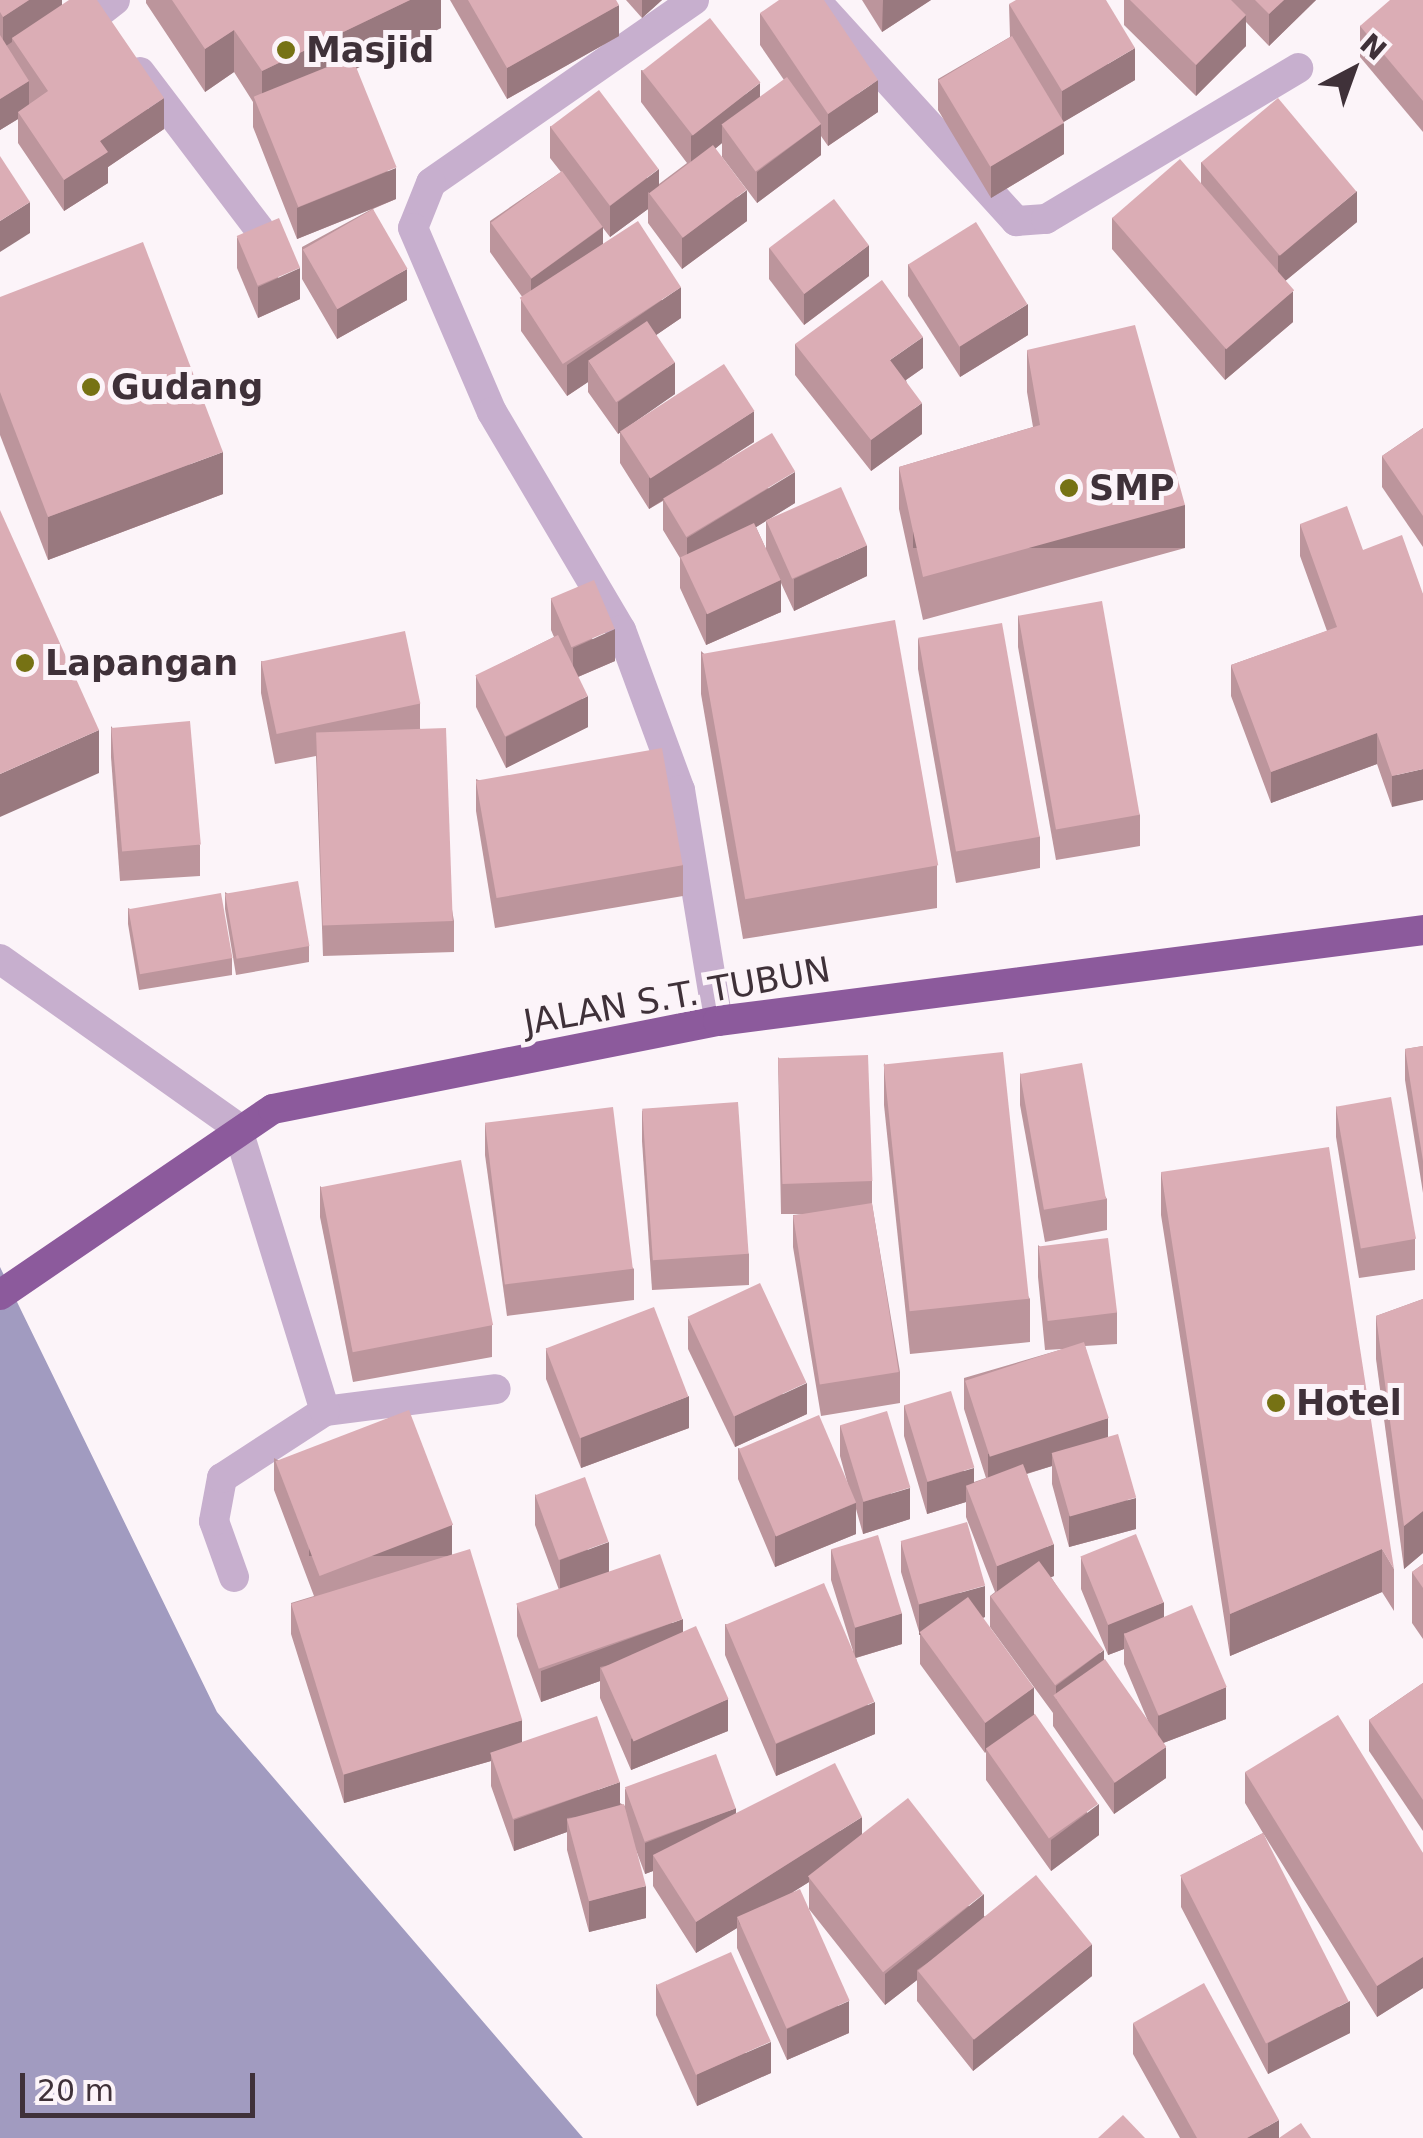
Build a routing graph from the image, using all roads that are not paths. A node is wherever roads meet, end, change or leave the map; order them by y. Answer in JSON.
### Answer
{"nodes":[{"id":1,"x":694,"y":0,"type":"edge"},
{"id":2,"x":815,"y":0,"type":"edge"},
{"id":3,"x":98,"y":5,"type":"edge"},
{"id":4,"x":1298,"y":68,"type":"dead end"},
{"id":5,"x":259,"y":229,"type":"edge"},
{"id":6,"x":1423,"y":930,"type":"edge"},
{"id":7,"x":0,"y":959,"type":"edge"},
{"id":8,"x":718,"y":1021,"type":"junction"},
{"id":9,"x":237,"y":1127,"type":"junction"},
{"id":10,"x":0,"y":1295,"type":"edge"},
{"id":11,"x":496,"y":1389,"type":"dead end"},
{"id":12,"x":325,"y":1411,"type":"junction"},
{"id":13,"x":234,"y":1578,"type":"dead end"}],
"edges":[{"from":1,"to":8,"type":"street"},
{"from":2,"to":4,"type":"street"},
{"from":3,"to":5,"type":"street"},
{"from":6,"to":8,"type":"highway","name":"JALAN S.T. TUBUN"},
{"from":7,"to":9,"type":"street"},
{"from":8,"to":9,"type":"highway","name":"JALAN S.T. TUBUN"},
{"from":9,"to":10,"type":"highway","name":"JALAN S.T. TUBUN"},
{"from":9,"to":12,"type":"street"},
{"from":11,"to":12,"type":"street"},
{"from":12,"to":13,"type":"street"}]}
